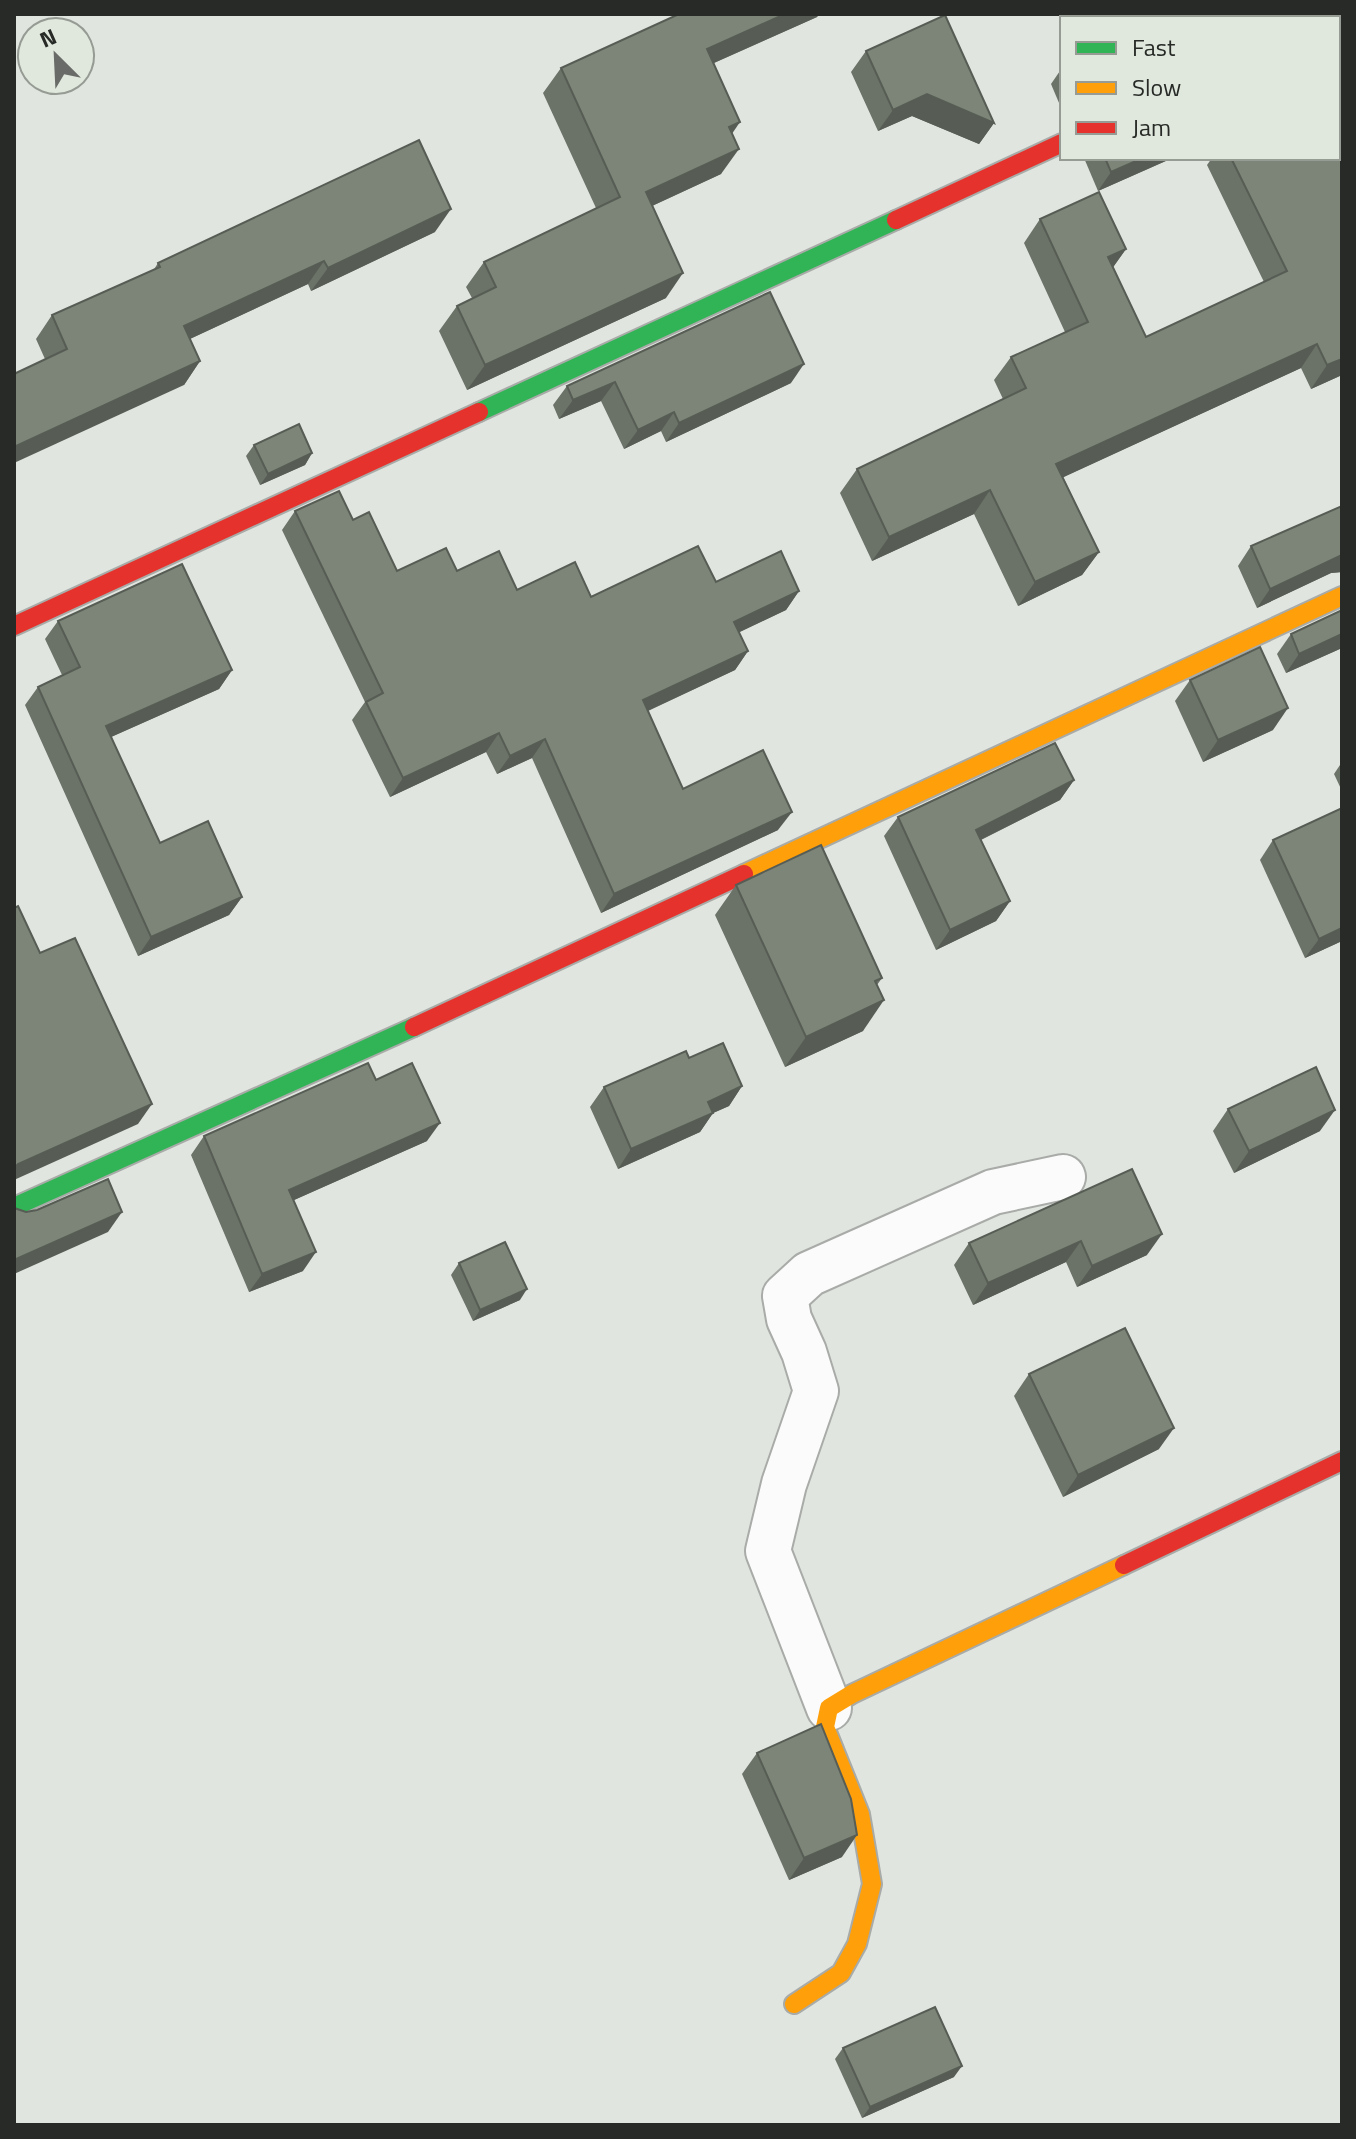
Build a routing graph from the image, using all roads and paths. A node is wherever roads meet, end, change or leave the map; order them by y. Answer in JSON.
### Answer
{"nodes":[{"id":1,"x":1060,"y":144,"type":"edge"},
{"id":2,"x":1342,"y":596,"type":"edge"},
{"id":3,"x":14,"y":626,"type":"edge"},
{"id":4,"x":1063,"y":1177,"type":"dead end"},
{"id":5,"x":14,"y":1207,"type":"edge"},
{"id":6,"x":1342,"y":1461,"type":"edge"},
{"id":7,"x":829,"y":1708,"type":"junction"},
{"id":8,"x":794,"y":2004,"type":"dead end"}],
"edges":[{"from":1,"to":3,"type":"street"},
{"from":2,"to":5,"type":"street"},
{"from":4,"to":7,"type":"street"},
{"from":6,"to":7,"type":"street"},
{"from":7,"to":8,"type":"street"}]}
